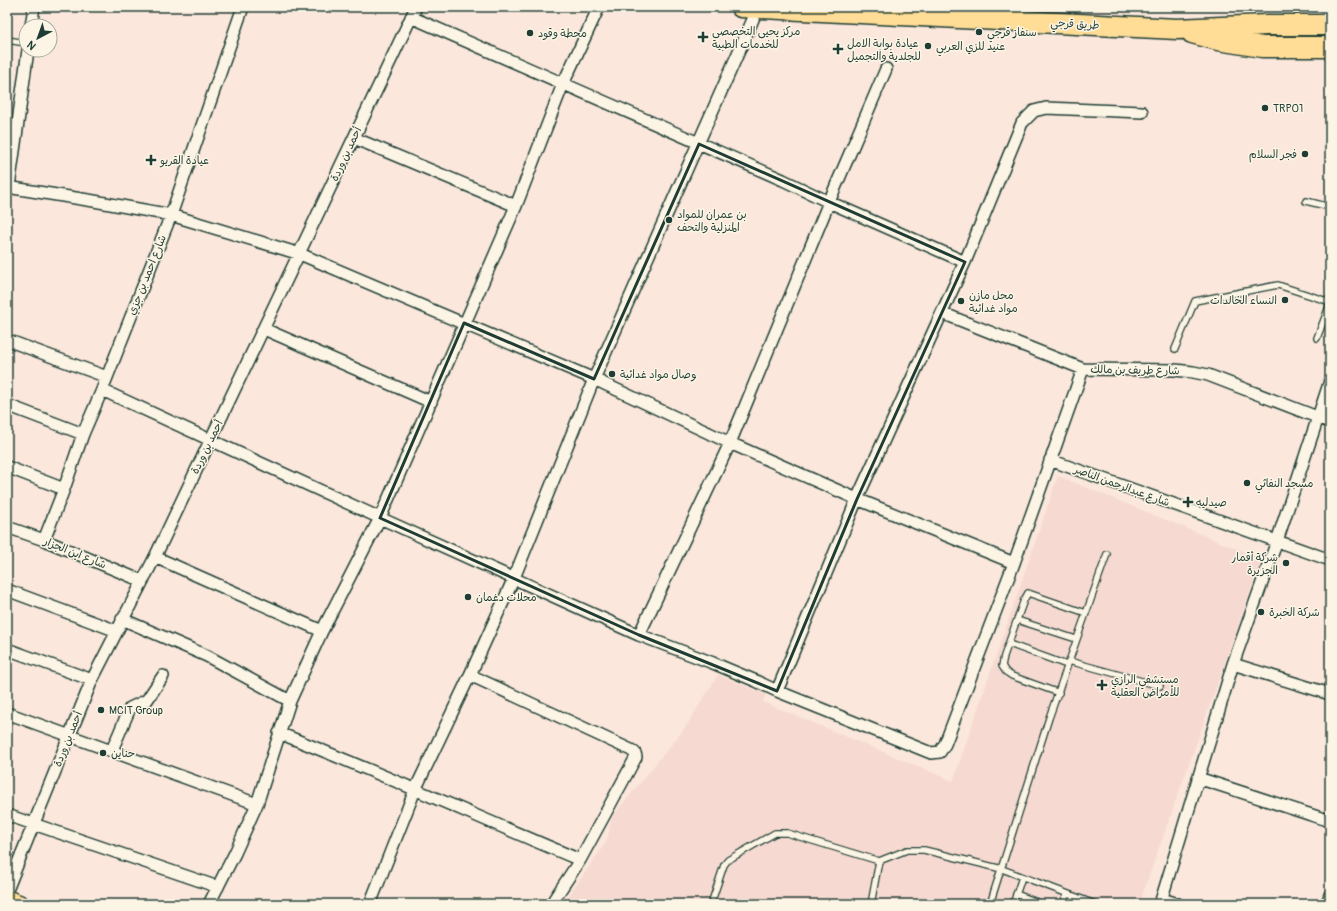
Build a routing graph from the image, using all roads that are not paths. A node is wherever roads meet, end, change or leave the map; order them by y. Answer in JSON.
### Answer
{"nodes":[{"id":1,"x":34,"y":7,"type":"edge"},
{"id":2,"x":243,"y":7,"type":"edge"},
{"id":3,"x":599,"y":7,"type":"edge"},
{"id":4,"x":750,"y":8,"type":"edge"},
{"id":5,"x":413,"y":12,"type":"edge"},
{"id":6,"x":32,"y":18,"type":"edge"},
{"id":7,"x":1330,"y":25,"type":"edge"},
{"id":8,"x":1177,"y":29,"type":"junction"},
{"id":9,"x":7,"y":40,"type":"edge"},
{"id":10,"x":18,"y":42,"type":"edge"},
{"id":11,"x":1330,"y":47,"type":"edge"},
{"id":12,"x":27,"y":58,"type":"edge"},
{"id":13,"x":886,"y":69,"type":"dead end"},
{"id":14,"x":563,"y":84,"type":"junction"},
{"id":15,"x":1142,"y":112,"type":"dead end"},
{"id":16,"x":354,"y":138,"type":"junction"},
{"id":17,"x":699,"y":144,"type":"junction"},
{"id":18,"x":8,"y":187,"type":"edge"},
{"id":19,"x":1306,"y":201,"type":"dead end"},
{"id":20,"x":829,"y":202,"type":"junction"},
{"id":21,"x":516,"y":206,"type":"junction"},
{"id":22,"x":1330,"y":207,"type":"edge"},
{"id":23,"x":171,"y":215,"type":"junction"},
{"id":24,"x":300,"y":254,"type":"junction"},
{"id":25,"x":965,"y":262,"type":"junction"},
{"id":26,"x":1330,"y":303,"type":"edge"},
{"id":27,"x":942,"y":312,"type":"junction"},
{"id":28,"x":464,"y":323,"type":"junction"},
{"id":29,"x":264,"y":328,"type":"junction"},
{"id":30,"x":1317,"y":338,"type":"dead end"},
{"id":31,"x":7,"y":340,"type":"edge"},
{"id":32,"x":1176,"y":349,"type":"dead end"},
{"id":33,"x":1083,"y":369,"type":"junction"},
{"id":34,"x":108,"y":377,"type":"junction"},
{"id":35,"x":594,"y":379,"type":"junction"},
{"id":36,"x":1330,"y":381,"type":"edge"},
{"id":37,"x":102,"y":390,"type":"junction"},
{"id":38,"x":431,"y":402,"type":"junction"},
{"id":39,"x":7,"y":405,"type":"edge"},
{"id":40,"x":1318,"y":418,"type":"junction"},
{"id":41,"x":1330,"y":422,"type":"edge"},
{"id":42,"x":83,"y":434,"type":"junction"},
{"id":43,"x":211,"y":440,"type":"junction"},
{"id":44,"x":730,"y":442,"type":"junction"},
{"id":45,"x":1050,"y":460,"type":"junction"},
{"id":46,"x":7,"y":467,"type":"edge"},
{"id":47,"x":64,"y":489,"type":"junction"},
{"id":48,"x":857,"y":499,"type":"junction"},
{"id":49,"x":380,"y":518,"type":"junction"},
{"id":50,"x":7,"y":527,"type":"edge"},
{"id":51,"x":44,"y":540,"type":"junction"},
{"id":52,"x":1277,"y":541,"type":"junction"},
{"id":53,"x":1107,"y":554,"type":"dead end"},
{"id":54,"x":155,"y":557,"type":"junction"},
{"id":55,"x":1330,"y":560,"type":"edge"},
{"id":56,"x":1014,"y":563,"type":"junction"},
{"id":57,"x":514,"y":578,"type":"junction"},
{"id":58,"x":142,"y":581,"type":"junction"},
{"id":59,"x":7,"y":590,"type":"edge"},
{"id":60,"x":1086,"y":613,"type":"junction"},
{"id":61,"x":122,"y":619,"type":"junction"},
{"id":62,"x":1017,"y":620,"type":"junction"},
{"id":63,"x":322,"y":630,"type":"junction"},
{"id":64,"x":117,"y":632,"type":"junction"},
{"id":65,"x":639,"y":634,"type":"junction"},
{"id":66,"x":1076,"y":639,"type":"junction"},
{"id":67,"x":1009,"y":644,"type":"junction"},
{"id":68,"x":7,"y":649,"type":"edge"},
{"id":69,"x":1068,"y":663,"type":"junction"},
{"id":70,"x":1233,"y":664,"type":"junction"},
{"id":71,"x":470,"y":675,"type":"junction"},
{"id":72,"x":164,"y":676,"type":"dead end"},
{"id":73,"x":92,"y":680,"type":"junction"},
{"id":74,"x":1160,"y":686,"type":"dead end"},
{"id":75,"x":777,"y":691,"type":"junction"},
{"id":76,"x":1059,"y":693,"type":"junction"},
{"id":77,"x":1330,"y":694,"type":"edge"},
{"id":78,"x":290,"y":701,"type":"junction"},
{"id":79,"x":7,"y":713,"type":"edge"},
{"id":80,"x":279,"y":733,"type":"junction"},
{"id":81,"x":69,"y":736,"type":"junction"},
{"id":82,"x":112,"y":750,"type":"junction"},
{"id":83,"x":1198,"y":778,"type":"junction"},
{"id":84,"x":415,"y":790,"type":"junction"},
{"id":85,"x":257,"y":804,"type":"junction"},
{"id":86,"x":7,"y":815,"type":"edge"},
{"id":87,"x":1330,"y":821,"type":"edge"},
{"id":88,"x":33,"y":825,"type":"junction"},
{"id":89,"x":580,"y":860,"type":"junction"},
{"id":90,"x":879,"y":861,"type":"junction"},
{"id":91,"x":1002,"y":869,"type":"junction"},
{"id":92,"x":1022,"y":877,"type":"junction"},
{"id":93,"x":218,"y":886,"type":"junction"},
{"id":94,"x":7,"y":890,"type":"edge"},
{"id":95,"x":1016,"y":894,"type":"junction"},
{"id":96,"x":1067,"y":894,"type":"junction"},
{"id":97,"x":1330,"y":895,"type":"edge"},
{"id":98,"x":7,"y":899,"type":"edge"},
{"id":99,"x":1161,"y":902,"type":"edge"},
{"id":100,"x":20,"y":904,"type":"edge"},
{"id":101,"x":209,"y":904,"type":"edge"},
{"id":102,"x":370,"y":904,"type":"edge"},
{"id":103,"x":551,"y":904,"type":"edge"},
{"id":104,"x":711,"y":904,"type":"edge"},
{"id":105,"x":872,"y":904,"type":"edge"},
{"id":106,"x":990,"y":904,"type":"edge"},
{"id":107,"x":1013,"y":904,"type":"edge"},
{"id":108,"x":1042,"y":904,"type":"edge"},
{"id":109,"x":1063,"y":904,"type":"edge"},
{"id":110,"x":1095,"y":904,"type":"edge"},
{"id":111,"x":1178,"y":904,"type":"edge"},
{"id":112,"x":1327,"y":904,"type":"edge"}],
"edges":[{"from":1,"to":6,"type":"street"},
{"from":2,"to":23,"type":"street","name":"شارع احمد بن جزي"},
{"from":3,"to":14,"type":"street"},
{"from":4,"to":8,"type":"highway","name":"طريق قرجي"},
{"from":4,"to":17,"type":"street"},
{"from":5,"to":14,"type":"street"},
{"from":5,"to":16,"type":"street","name":"أحمد بن وردة"},
{"from":7,"to":8,"type":"highway","name":"طريق قرجي"},
{"from":8,"to":11,"type":"highway"},
{"from":9,"to":10,"type":"lane"},
{"from":12,"to":18,"type":"street"},
{"from":13,"to":20,"type":"street"},
{"from":14,"to":17,"type":"street"},
{"from":14,"to":21,"type":"street"},
{"from":15,"to":25,"type":"street"},
{"from":16,"to":21,"type":"street"},
{"from":16,"to":24,"type":"street","name":"أحمد بن وردة"},
{"from":17,"to":20,"type":"street"},
{"from":17,"to":35,"type":"street"},
{"from":18,"to":23,"type":"street"},
{"from":19,"to":22,"type":"lane"},
{"from":20,"to":25,"type":"street"},
{"from":20,"to":44,"type":"street"},
{"from":21,"to":28,"type":"street"},
{"from":23,"to":24,"type":"street"},
{"from":23,"to":34,"type":"street","name":"شارع احمد بن جزي"},
{"from":24,"to":28,"type":"street"},
{"from":24,"to":29,"type":"street","name":"أحمد بن وردة"},
{"from":25,"to":27,"type":"street"},
{"from":26,"to":30,"type":"lane"},
{"from":26,"to":32,"type":"lane"},
{"from":27,"to":33,"type":"street","name":"شارع طريف بن مالك"},
{"from":27,"to":48,"type":"street"},
{"from":28,"to":35,"type":"street"},
{"from":28,"to":38,"type":"street"},
{"from":29,"to":38,"type":"street"},
{"from":29,"to":43,"type":"street","name":"أحمد بن وردة"},
{"from":31,"to":34,"type":"street"},
{"from":33,"to":40,"type":"street","name":"شارع طريف بن مالك"},
{"from":33,"to":45,"type":"street"},
{"from":34,"to":37,"type":"street","name":"شارع احمد بن جزي"},
{"from":35,"to":44,"type":"street"},
{"from":35,"to":57,"type":"street"},
{"from":36,"to":40,"type":"street"},
{"from":37,"to":42,"type":"street","name":"شارع احمد بن جزي"},
{"from":37,"to":43,"type":"street"},
{"from":38,"to":49,"type":"street"},
{"from":39,"to":42,"type":"street"},
{"from":40,"to":41,"type":"street","name":"شارع طريف بن مالك"},
{"from":40,"to":52,"type":"street"},
{"from":42,"to":47,"type":"street","name":"شارع احمد بن جزي"},
{"from":43,"to":49,"type":"street"},
{"from":43,"to":54,"type":"street","name":"أحمد بن وردة"},
{"from":44,"to":48,"type":"street"},
{"from":44,"to":65,"type":"street"},
{"from":45,"to":52,"type":"street","name":"شارع عبدالرحمن الناصر"},
{"from":45,"to":56,"type":"street"},
{"from":46,"to":47,"type":"street"},
{"from":47,"to":51,"type":"street","name":"شارع احمد بن جزي"},
{"from":48,"to":56,"type":"street"},
{"from":48,"to":75,"type":"street"},
{"from":49,"to":57,"type":"street"},
{"from":49,"to":63,"type":"street"},
{"from":50,"to":51,"type":"street","name":"شارع ابن الجزار"},
{"from":51,"to":58,"type":"street","name":"شارع ابن الجزار"},
{"from":52,"to":55,"type":"street","name":"شارع عبدالرحمن الناصر"},
{"from":52,"to":70,"type":"street"},
{"from":53,"to":60,"type":"lane"},
{"from":54,"to":58,"type":"street","name":"أحمد بن وردة"},
{"from":54,"to":63,"type":"street"},
{"from":56,"to":75,"type":"street"},
{"from":57,"to":65,"type":"street"},
{"from":57,"to":71,"type":"street"},
{"from":58,"to":61,"type":"street","name":"أحمد بن وردة"},
{"from":59,"to":64,"type":"street"},
{"from":60,"to":62,"type":"lane"},
{"from":60,"to":66,"type":"lane"},
{"from":61,"to":64,"type":"street","name":"أحمد بن وردة"},
{"from":61,"to":78,"type":"street"},
{"from":62,"to":66,"type":"lane"},
{"from":62,"to":67,"type":"lane"},
{"from":63,"to":78,"type":"street"},
{"from":64,"to":73,"type":"street","name":"أحمد بن وردة"},
{"from":65,"to":75,"type":"street"},
{"from":66,"to":69,"type":"lane"},
{"from":67,"to":69,"type":"lane"},
{"from":67,"to":76,"type":"lane"},
{"from":68,"to":73,"type":"street"},
{"from":69,"to":74,"type":"lane"},
{"from":69,"to":76,"type":"lane"},
{"from":70,"to":77,"type":"street"},
{"from":70,"to":83,"type":"street"},
{"from":71,"to":84,"type":"street"},
{"from":71,"to":89,"type":"street"},
{"from":72,"to":82,"type":"street"},
{"from":73,"to":81,"type":"street","name":"أحمد بن وردة"},
{"from":76,"to":91,"type":"lane"},
{"from":78,"to":80,"type":"street"},
{"from":79,"to":81,"type":"street"},
{"from":80,"to":84,"type":"street"},
{"from":80,"to":85,"type":"street"},
{"from":81,"to":82,"type":"street"},
{"from":81,"to":88,"type":"street","name":"أحمد بن وردة"},
{"from":82,"to":85,"type":"street"},
{"from":83,"to":87,"type":"street"},
{"from":83,"to":99,"type":"street"},
{"from":84,"to":89,"type":"street"},
{"from":84,"to":102,"type":"street"},
{"from":85,"to":93,"type":"street"},
{"from":86,"to":88,"type":"street"},
{"from":88,"to":93,"type":"street"},
{"from":88,"to":94,"type":"street","name":"أحمد بن وردة"},
{"from":89,"to":103,"type":"street"},
{"from":90,"to":91,"type":"lane"},
{"from":90,"to":104,"type":"lane"},
{"from":90,"to":105,"type":"lane"},
{"from":91,"to":92,"type":"lane"},
{"from":91,"to":106,"type":"lane"},
{"from":92,"to":95,"type":"lane"},
{"from":92,"to":96,"type":"lane"},
{"from":93,"to":101,"type":"street"},
{"from":95,"to":107,"type":"lane"},
{"from":95,"to":108,"type":"lane"},
{"from":96,"to":109,"type":"lane"},
{"from":96,"to":110,"type":"lane"},
{"from":97,"to":112,"type":"street"},
{"from":98,"to":100,"type":"main road"},
{"from":99,"to":111,"type":"street"}]}
